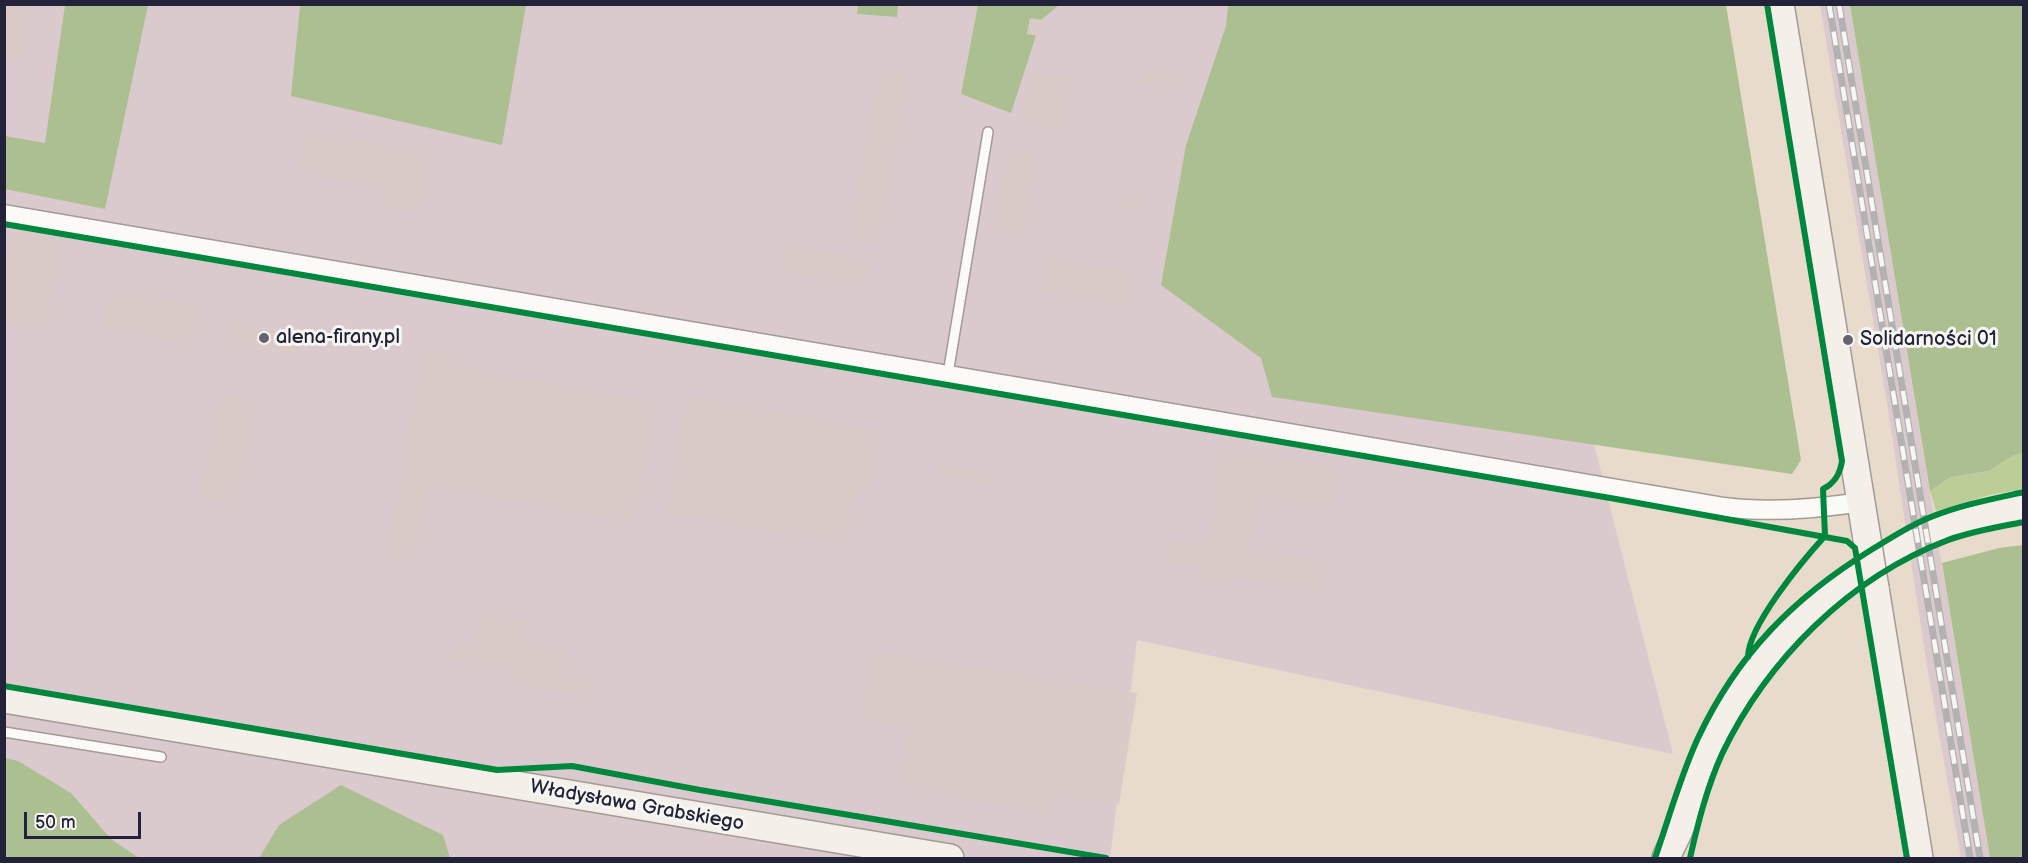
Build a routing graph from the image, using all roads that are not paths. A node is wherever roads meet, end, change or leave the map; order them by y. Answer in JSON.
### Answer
{"nodes":[{"id":1,"x":1780,"y":4,"type":"edge"},
{"id":2,"x":988,"y":132,"type":"dead end"},
{"id":3,"x":4,"y":214,"type":"edge"},
{"id":4,"x":948,"y":374,"type":"junction"},
{"id":5,"x":1862,"y":502,"type":"junction"},
{"id":6,"x":2024,"y":507,"type":"edge"},
{"id":7,"x":4,"y":699,"type":"edge"},
{"id":8,"x":4,"y":732,"type":"edge"},
{"id":9,"x":161,"y":757,"type":"dead end"},
{"id":10,"x":1683,"y":821,"type":"junction"},
{"id":11,"x":855,"y":850,"type":"edge"},
{"id":12,"x":950,"y":858,"type":"edge"},
{"id":13,"x":1666,"y":858,"type":"edge"},
{"id":14,"x":1678,"y":858,"type":"edge"},
{"id":15,"x":1919,"y":858,"type":"edge"}],
"edges":[{"from":1,"to":5,"type":"street"},
{"from":2,"to":4,"type":"lane"},
{"from":3,"to":4,"type":"street"},
{"from":4,"to":5,"type":"street"},
{"from":5,"to":15,"type":"street","bridge":true},
{"from":6,"to":10,"type":"street"},
{"from":7,"to":11,"type":"street","name":"Władysława Grabskiego"},
{"from":8,"to":9,"type":"lane"},
{"from":10,"to":13,"type":"street"},
{"from":10,"to":14,"type":"street"},
{"from":11,"to":12,"type":"street","name":"Władysława Grabskiego"}]}
